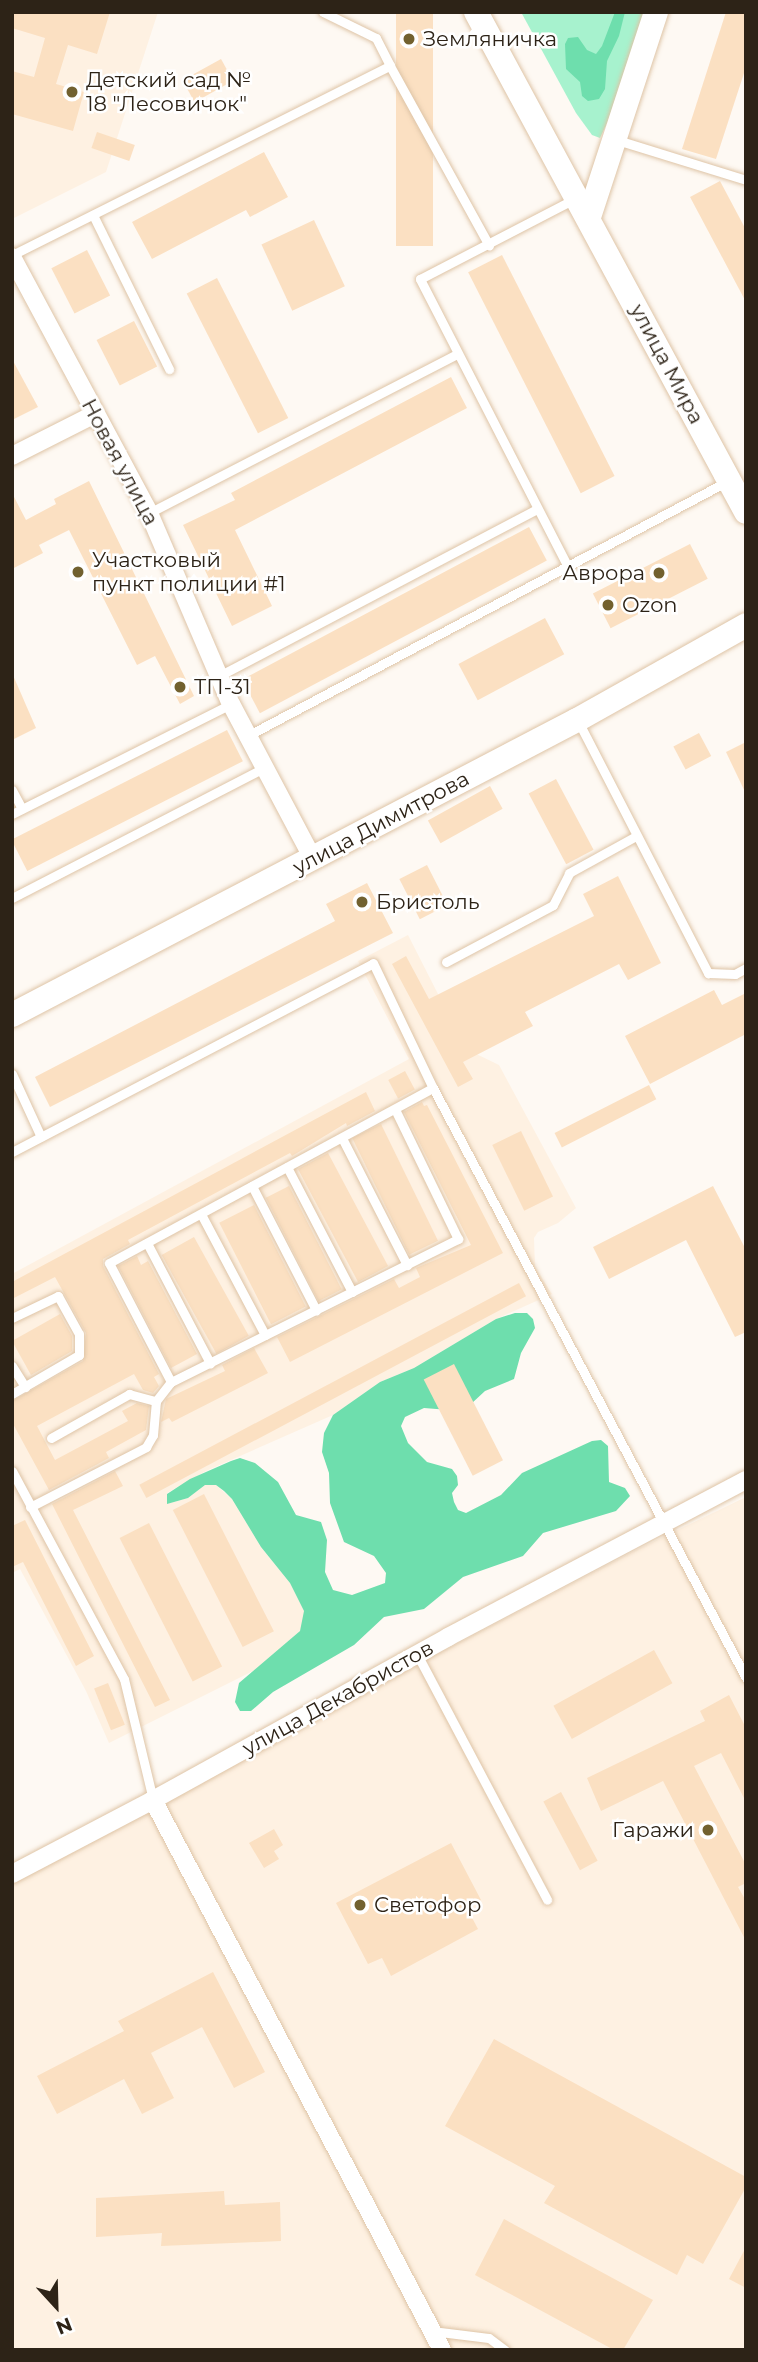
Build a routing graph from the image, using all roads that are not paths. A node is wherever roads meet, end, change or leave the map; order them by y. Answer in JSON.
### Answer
{"nodes":[{"id":1,"x":476,"y":12,"type":"edge"},
{"id":2,"x":656,"y":12,"type":"edge"},
{"id":3,"x":327,"y":13,"type":"edge"},
{"id":4,"x":390,"y":66,"type":"junction"},
{"id":5,"x":612,"y":138,"type":"junction"},
{"id":6,"x":746,"y":180,"type":"edge"},
{"id":7,"x":583,"y":207,"type":"junction"},
{"id":8,"x":93,"y":215,"type":"junction"},
{"id":9,"x":489,"y":245,"type":"junction"},
{"id":10,"x":12,"y":256,"type":"edge"},
{"id":11,"x":457,"y":354,"type":"junction"},
{"id":12,"x":169,"y":369,"type":"dead end"},
{"id":13,"x":95,"y":414,"type":"junction"},
{"id":14,"x":12,"y":456,"type":"edge"},
{"id":15,"x":729,"y":480,"type":"junction"},
{"id":16,"x":537,"y":509,"type":"junction"},
{"id":17,"x":746,"y":512,"type":"edge"},
{"id":18,"x":149,"y":513,"type":"junction"},
{"id":19,"x":568,"y":567,"type":"junction"},
{"id":20,"x":746,"y":625,"type":"edge"},
{"id":21,"x":219,"y":676,"type":"junction"},
{"id":22,"x":231,"y":704,"type":"junction"},
{"id":23,"x":577,"y":720,"type":"junction"},
{"id":24,"x":249,"y":735,"type":"junction"},
{"id":25,"x":266,"y":767,"type":"junction"},
{"id":26,"x":12,"y":790,"type":"edge"},
{"id":27,"x":22,"y":809,"type":"junction"},
{"id":28,"x":12,"y":814,"type":"edge"},
{"id":29,"x":636,"y":836,"type":"junction"},
{"id":30,"x":313,"y":859,"type":"junction"},
{"id":31,"x":12,"y":898,"type":"edge"},
{"id":32,"x":446,"y":962,"type":"dead end"},
{"id":33,"x":746,"y":968,"type":"edge"},
{"id":34,"x":12,"y":1015,"type":"edge"},
{"id":35,"x":12,"y":1074,"type":"edge"},
{"id":36,"x":433,"y":1088,"type":"junction"},
{"id":37,"x":396,"y":1109,"type":"junction"},
{"id":38,"x":41,"y":1137,"type":"junction"},
{"id":39,"x":342,"y":1138,"type":"junction"},
{"id":40,"x":12,"y":1152,"type":"edge"},
{"id":41,"x":287,"y":1167,"type":"junction"},
{"id":42,"x":252,"y":1186,"type":"junction"},
{"id":43,"x":201,"y":1214,"type":"junction"},
{"id":44,"x":147,"y":1243,"type":"junction"},
{"id":45,"x":407,"y":1265,"type":"junction"},
{"id":46,"x":352,"y":1292,"type":"junction"},
{"id":47,"x":316,"y":1310,"type":"junction"},
{"id":48,"x":12,"y":1318,"type":"edge"},
{"id":49,"x":265,"y":1335,"type":"junction"},
{"id":50,"x":210,"y":1363,"type":"junction"},
{"id":51,"x":12,"y":1366,"type":"edge"},
{"id":52,"x":171,"y":1382,"type":"junction"},
{"id":53,"x":25,"y":1387,"type":"junction"},
{"id":54,"x":12,"y":1394,"type":"edge"},
{"id":55,"x":156,"y":1401,"type":"junction"},
{"id":56,"x":51,"y":1438,"type":"dead end"},
{"id":57,"x":12,"y":1472,"type":"edge"},
{"id":58,"x":746,"y":1480,"type":"edge"},
{"id":59,"x":30,"y":1507,"type":"junction"},
{"id":60,"x":663,"y":1522,"type":"junction"},
{"id":61,"x":417,"y":1654,"type":"junction"},
{"id":62,"x":746,"y":1678,"type":"edge"},
{"id":63,"x":153,"y":1800,"type":"junction"},
{"id":64,"x":12,"y":1874,"type":"edge"},
{"id":65,"x":547,"y":1900,"type":"dead end"},
{"id":66,"x":432,"y":2331,"type":"junction"},
{"id":67,"x":442,"y":2350,"type":"edge"},
{"id":68,"x":505,"y":2350,"type":"edge"}],
"edges":[{"from":1,"to":7,"type":"street","name":"улица Мира"},
{"from":2,"to":5,"type":"street"},
{"from":3,"to":4,"type":"lane"},
{"from":4,"to":8,"type":"lane"},
{"from":4,"to":9,"type":"lane"},
{"from":5,"to":6,"type":"lane"},
{"from":5,"to":7,"type":"street"},
{"from":7,"to":9,"type":"lane"},
{"from":7,"to":15,"type":"street","name":"улица Мира"},
{"from":8,"to":10,"type":"lane"},
{"from":8,"to":12,"type":"lane"},
{"from":9,"to":11,"type":"lane"},
{"from":10,"to":13,"type":"street","name":"Новая улица"},
{"from":11,"to":16,"type":"lane"},
{"from":11,"to":18,"type":"lane"},
{"from":13,"to":14,"type":"street"},
{"from":13,"to":18,"type":"street","name":"Новая улица"},
{"from":15,"to":17,"type":"street","name":"улица Мира"},
{"from":15,"to":19,"type":"lane"},
{"from":16,"to":19,"type":"lane"},
{"from":16,"to":21,"type":"lane"},
{"from":18,"to":21,"type":"street","name":"Новая улица"},
{"from":19,"to":24,"type":"lane"},
{"from":20,"to":23,"type":"street","name":"улица Димитрова"},
{"from":21,"to":22,"type":"street","name":"Новая улица"},
{"from":22,"to":24,"type":"street","name":"Новая улица"},
{"from":22,"to":27,"type":"lane"},
{"from":23,"to":29,"type":"lane"},
{"from":23,"to":30,"type":"street","name":"улица Димитрова"},
{"from":24,"to":25,"type":"street","name":"Новая улица"},
{"from":25,"to":30,"type":"street","name":"Новая улица"},
{"from":25,"to":31,"type":"lane"},
{"from":26,"to":27,"type":"lane"},
{"from":27,"to":28,"type":"lane"},
{"from":29,"to":32,"type":"lane"},
{"from":29,"to":33,"type":"lane"},
{"from":30,"to":34,"type":"street","name":"улица Димитрова"},
{"from":35,"to":38,"type":"lane"},
{"from":36,"to":37,"type":"lane"},
{"from":36,"to":38,"type":"lane"},
{"from":36,"to":60,"type":"lane"},
{"from":37,"to":39,"type":"lane"},
{"from":37,"to":45,"type":"lane"},
{"from":38,"to":40,"type":"lane"},
{"from":39,"to":41,"type":"lane"},
{"from":39,"to":45,"type":"lane"},
{"from":41,"to":42,"type":"lane"},
{"from":41,"to":46,"type":"lane"},
{"from":42,"to":43,"type":"lane"},
{"from":42,"to":47,"type":"lane"},
{"from":43,"to":44,"type":"lane"},
{"from":43,"to":49,"type":"lane"},
{"from":44,"to":50,"type":"lane"},
{"from":44,"to":52,"type":"lane"},
{"from":45,"to":46,"type":"lane"},
{"from":46,"to":47,"type":"lane"},
{"from":47,"to":49,"type":"lane"},
{"from":48,"to":53,"type":"lane"},
{"from":49,"to":50,"type":"lane"},
{"from":50,"to":52,"type":"lane"},
{"from":51,"to":53,"type":"lane"},
{"from":52,"to":55,"type":"lane"},
{"from":53,"to":54,"type":"lane"},
{"from":55,"to":56,"type":"lane"},
{"from":55,"to":59,"type":"lane"},
{"from":57,"to":59,"type":"lane"},
{"from":58,"to":60,"type":"street","name":"улица Декабристов"},
{"from":59,"to":63,"type":"lane"},
{"from":60,"to":61,"type":"street","name":"улица Декабристов"},
{"from":60,"to":62,"type":"lane"},
{"from":61,"to":63,"type":"street","name":"улица Декабристов"},
{"from":61,"to":65,"type":"lane"},
{"from":63,"to":64,"type":"street","name":"улица Декабристов"},
{"from":63,"to":66,"type":"street"},
{"from":66,"to":67,"type":"street"},
{"from":66,"to":68,"type":"lane"}]}
